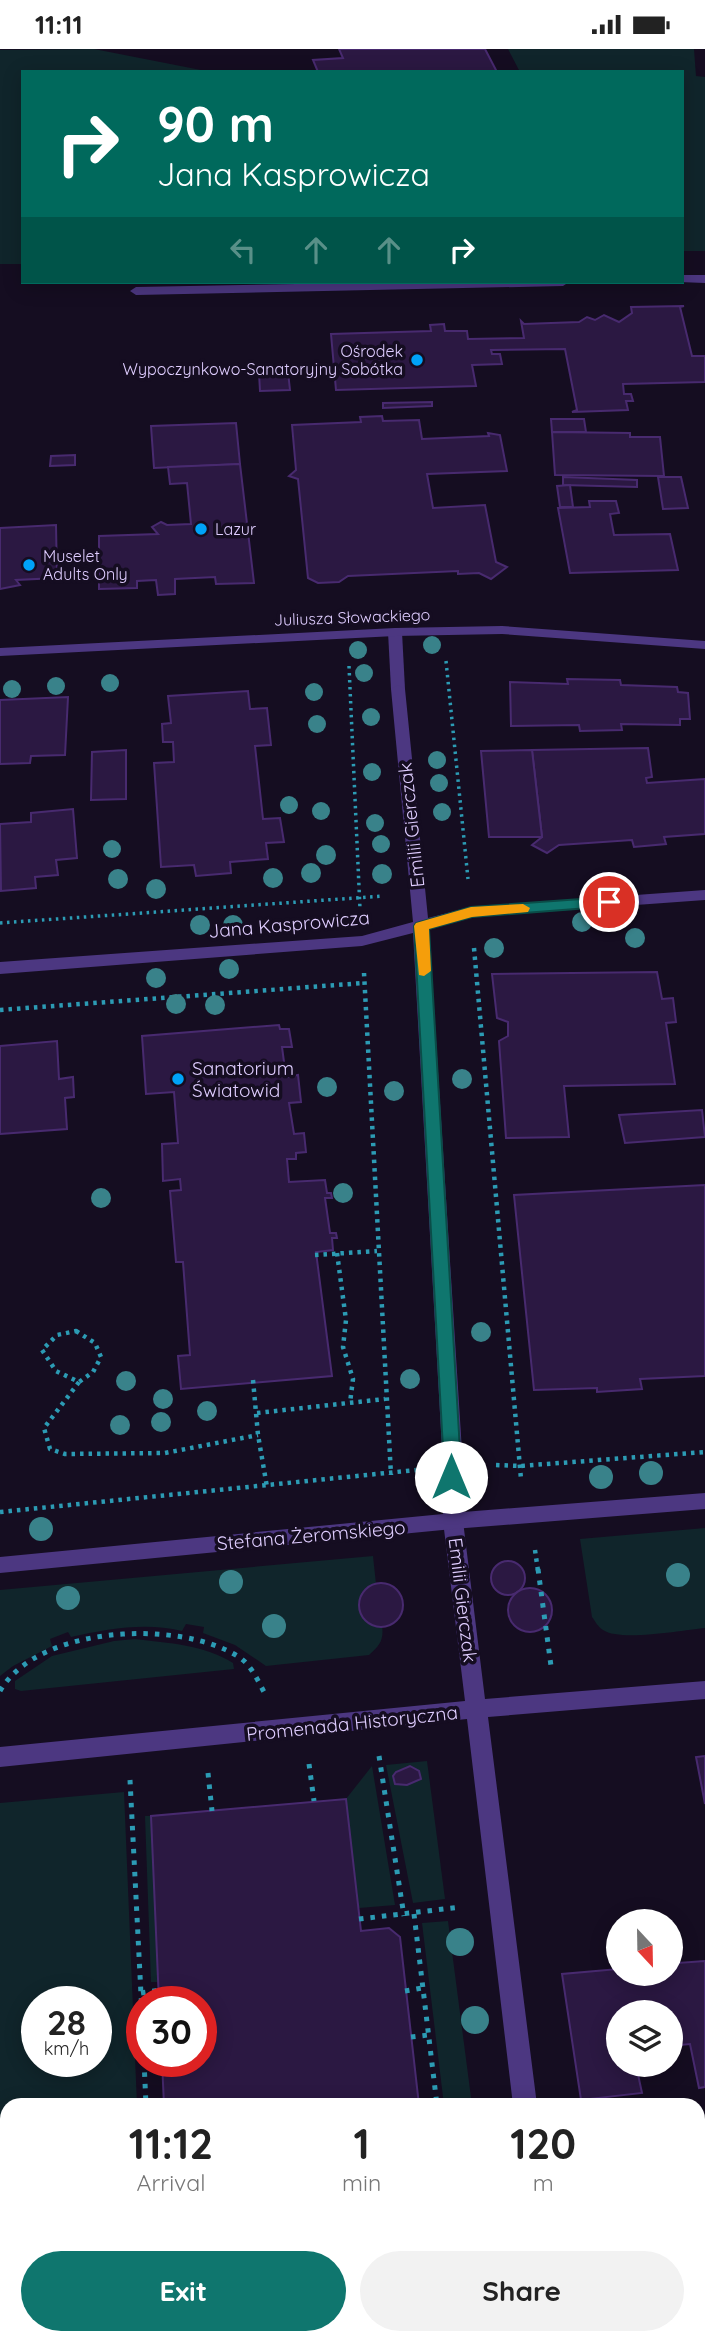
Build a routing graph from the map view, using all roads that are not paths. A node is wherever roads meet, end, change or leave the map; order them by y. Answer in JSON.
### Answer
{"nodes":[{"id":1,"x":684,"y":279,"type":"edge"},
{"id":2,"x":705,"y":279,"type":"edge"},
{"id":3,"x":468,"y":284,"type":"edge"},
{"id":4,"x":136,"y":291,"type":"dead end"},
{"id":5,"x":395,"y":632,"type":"junction"},
{"id":6,"x":705,"y":645,"type":"edge"},
{"id":7,"x":0,"y":652,"type":"edge"},
{"id":8,"x":705,"y":895,"type":"edge"},
{"id":9,"x":421,"y":926,"type":"junction"},
{"id":10,"x":0,"y":968,"type":"edge"},
{"id":11,"x":705,"y":1501,"type":"edge"},
{"id":12,"x":453,"y":1521,"type":"junction"},
{"id":13,"x":0,"y":1565,"type":"edge"},
{"id":14,"x":705,"y":1690,"type":"edge"},
{"id":15,"x":478,"y":1710,"type":"junction"},
{"id":16,"x":0,"y":1757,"type":"edge"},
{"id":17,"x":524,"y":2098,"type":"edge"}],
"edges":[{"from":1,"to":2,"type":"street"},
{"from":3,"to":4,"type":"street"},
{"from":5,"to":6,"type":"street","name":"Juliusza Słowackiego"},
{"from":5,"to":7,"type":"street","name":"Juliusza Słowackiego"},
{"from":5,"to":9,"type":"street","name":"Emilii Gierczak"},
{"from":8,"to":9,"type":"street","name":"Jana Kasprowicza"},
{"from":9,"to":10,"type":"street","name":"Jana Kasprowicza"},
{"from":9,"to":12,"type":"street","name":"Emilii Gierczak"},
{"from":11,"to":12,"type":"street","name":"Stefana Żeromskiego"},
{"from":12,"to":13,"type":"street","name":"Stefana Żeromskiego"},
{"from":12,"to":15,"type":"street","name":"Emilii Gierczak"},
{"from":14,"to":15,"type":"street","name":"Promenada Historyczna"},
{"from":15,"to":16,"type":"street","name":"Promenada Historyczna"},
{"from":15,"to":17,"type":"street","name":"Emilii Gierczak"}]}
